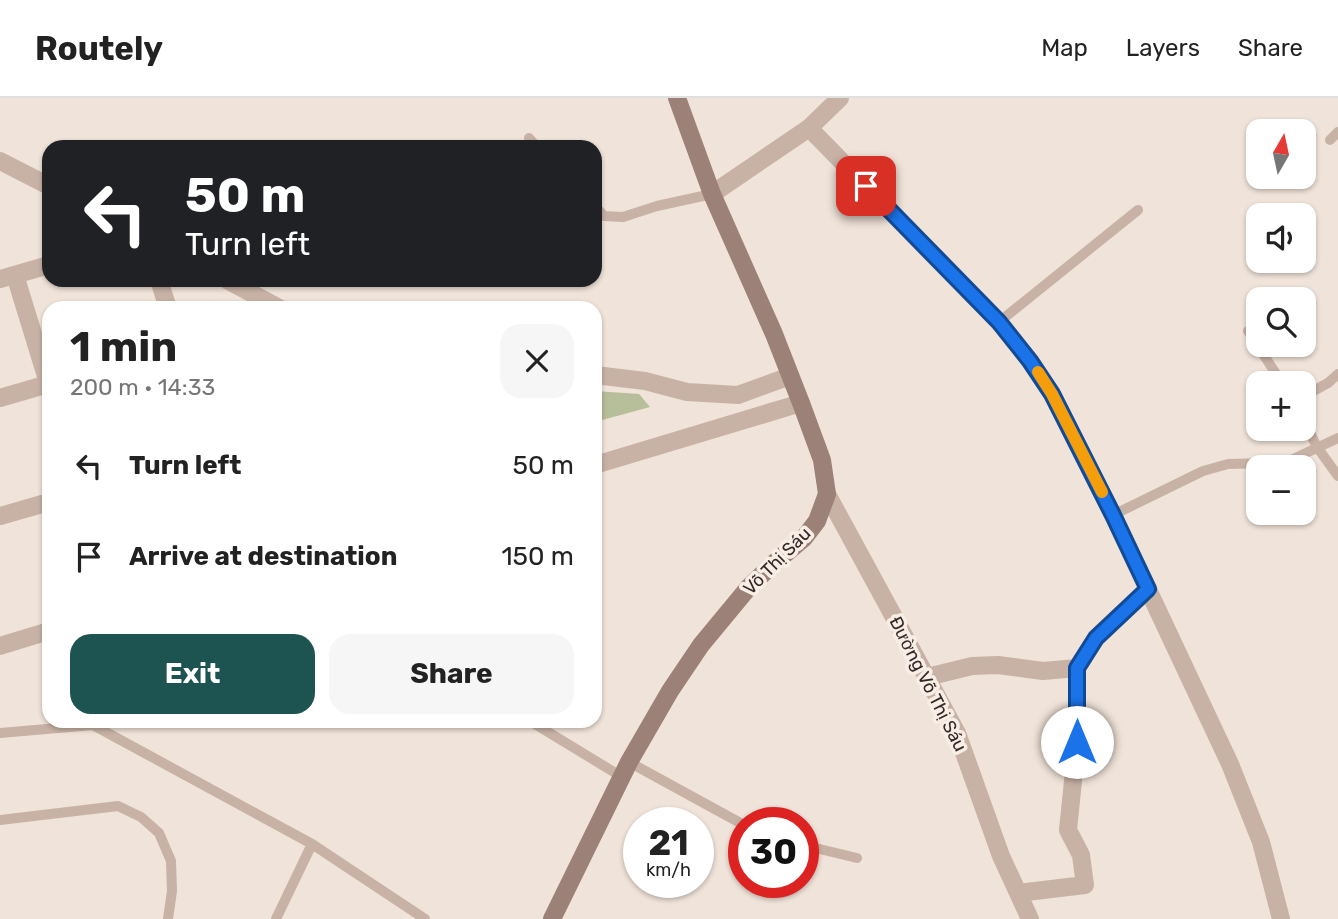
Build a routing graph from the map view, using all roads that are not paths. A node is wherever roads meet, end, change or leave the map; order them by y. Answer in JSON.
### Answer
{"nodes":[{"id":1,"x":677,"y":98,"type":"edge"},
{"id":2,"x":840,"y":98,"type":"edge"},
{"id":3,"x":808,"y":128,"type":"junction"},
{"id":4,"x":0,"y":161,"type":"edge"},
{"id":5,"x":42,"y":183,"type":"edge"},
{"id":6,"x":712,"y":194,"type":"junction"},
{"id":7,"x":1138,"y":210,"type":"dead end"},
{"id":8,"x":602,"y":214,"type":"edge"},
{"id":9,"x":42,"y":267,"type":"edge"},
{"id":10,"x":8,"y":277,"type":"edge"},
{"id":11,"x":240,"y":287,"type":"edge"},
{"id":12,"x":266,"y":301,"type":"edge"},
{"id":13,"x":999,"y":322,"type":"junction"},
{"id":14,"x":42,"y":367,"type":"edge"},
{"id":15,"x":1338,"y":374,"type":"edge"},
{"id":16,"x":602,"y":376,"type":"edge"},
{"id":17,"x":790,"y":376,"type":"junction"},
{"id":18,"x":42,"y":387,"type":"edge"},
{"id":19,"x":1316,"y":390,"type":"edge"},
{"id":20,"x":0,"y":398,"type":"edge"},
{"id":21,"x":801,"y":403,"type":"junction"},
{"id":22,"x":1338,"y":438,"type":"edge"},
{"id":23,"x":1314,"y":441,"type":"edge"},
{"id":24,"x":1317,"y":447,"type":"junction"},
{"id":25,"x":602,"y":463,"type":"edge"},
{"id":26,"x":1338,"y":476,"type":"edge"},
{"id":27,"x":827,"y":494,"type":"junction"},
{"id":28,"x":42,"y":504,"type":"edge"},
{"id":29,"x":1113,"y":515,"type":"junction"},
{"id":30,"x":0,"y":516,"type":"edge"},
{"id":31,"x":1148,"y":589,"type":"junction"},
{"id":32,"x":42,"y":634,"type":"edge"},
{"id":33,"x":0,"y":646,"type":"edge"},
{"id":34,"x":1077,"y":668,"type":"junction"},
{"id":35,"x":927,"y":677,"type":"junction"},
{"id":36,"x":46,"y":728,"type":"edge"},
{"id":37,"x":101,"y":728,"type":"edge"},
{"id":38,"x":544,"y":728,"type":"edge"},
{"id":39,"x":0,"y":733,"type":"edge"},
{"id":40,"x":626,"y":769,"type":"junction"},
{"id":41,"x":728,"y":817,"type":"edge"},
{"id":42,"x":0,"y":820,"type":"edge"},
{"id":43,"x":312,"y":844,"type":"junction"},
{"id":44,"x":819,"y":849,"type":"edge"},
{"id":45,"x":857,"y":858,"type":"dead end"},
{"id":46,"x":1018,"y":893,"type":"junction"},
{"id":47,"x":168,"y":919,"type":"edge"},
{"id":48,"x":276,"y":919,"type":"edge"},
{"id":49,"x":425,"y":919,"type":"edge"},
{"id":50,"x":552,"y":919,"type":"edge"},
{"id":51,"x":1030,"y":919,"type":"edge"},
{"id":52,"x":1281,"y":919,"type":"edge"}],
"edges":[{"from":1,"to":6,"type":"main road"},
{"from":2,"to":3,"type":"street"},
{"from":3,"to":6,"type":"street"},
{"from":3,"to":13,"type":"street"},
{"from":4,"to":5,"type":"street"},
{"from":6,"to":8,"type":"lane"},
{"from":6,"to":17,"type":"main road"},
{"from":7,"to":13,"type":"lane"},
{"from":9,"to":10,"type":"street"},
{"from":10,"to":14,"type":"street"},
{"from":11,"to":12,"type":"street"},
{"from":13,"to":29,"type":"street"},
{"from":15,"to":19,"type":"lane"},
{"from":16,"to":17,"type":"street"},
{"from":17,"to":21,"type":"main road"},
{"from":18,"to":20,"type":"street"},
{"from":21,"to":25,"type":"street"},
{"from":21,"to":27,"type":"main road"},
{"from":22,"to":24,"type":"lane"},
{"from":23,"to":24,"type":"lane"},
{"from":24,"to":26,"type":"lane"},
{"from":24,"to":29,"type":"lane"},
{"from":27,"to":35,"type":"street","name":"Đường Võ Thị Sáu"},
{"from":27,"to":40,"type":"main road","name":"Võ Thị Sáu"},
{"from":28,"to":30,"type":"street"},
{"from":29,"to":31,"type":"street"},
{"from":31,"to":34,"type":"street"},
{"from":31,"to":52,"type":"street"},
{"from":32,"to":33,"type":"street"},
{"from":34,"to":35,"type":"street"},
{"from":34,"to":46,"type":"street"},
{"from":35,"to":46,"type":"street","name":"Đường Võ Thị Sáu"},
{"from":36,"to":39,"type":"lane"},
{"from":37,"to":43,"type":"lane"},
{"from":38,"to":40,"type":"lane"},
{"from":40,"to":41,"type":"lane"},
{"from":40,"to":50,"type":"main road","name":"Võ Thị Sáu"},
{"from":42,"to":47,"type":"lane"},
{"from":43,"to":48,"type":"lane"},
{"from":43,"to":49,"type":"lane"},
{"from":44,"to":45,"type":"lane"},
{"from":46,"to":51,"type":"street","name":"Đường Võ Thị Sáu"}]}
